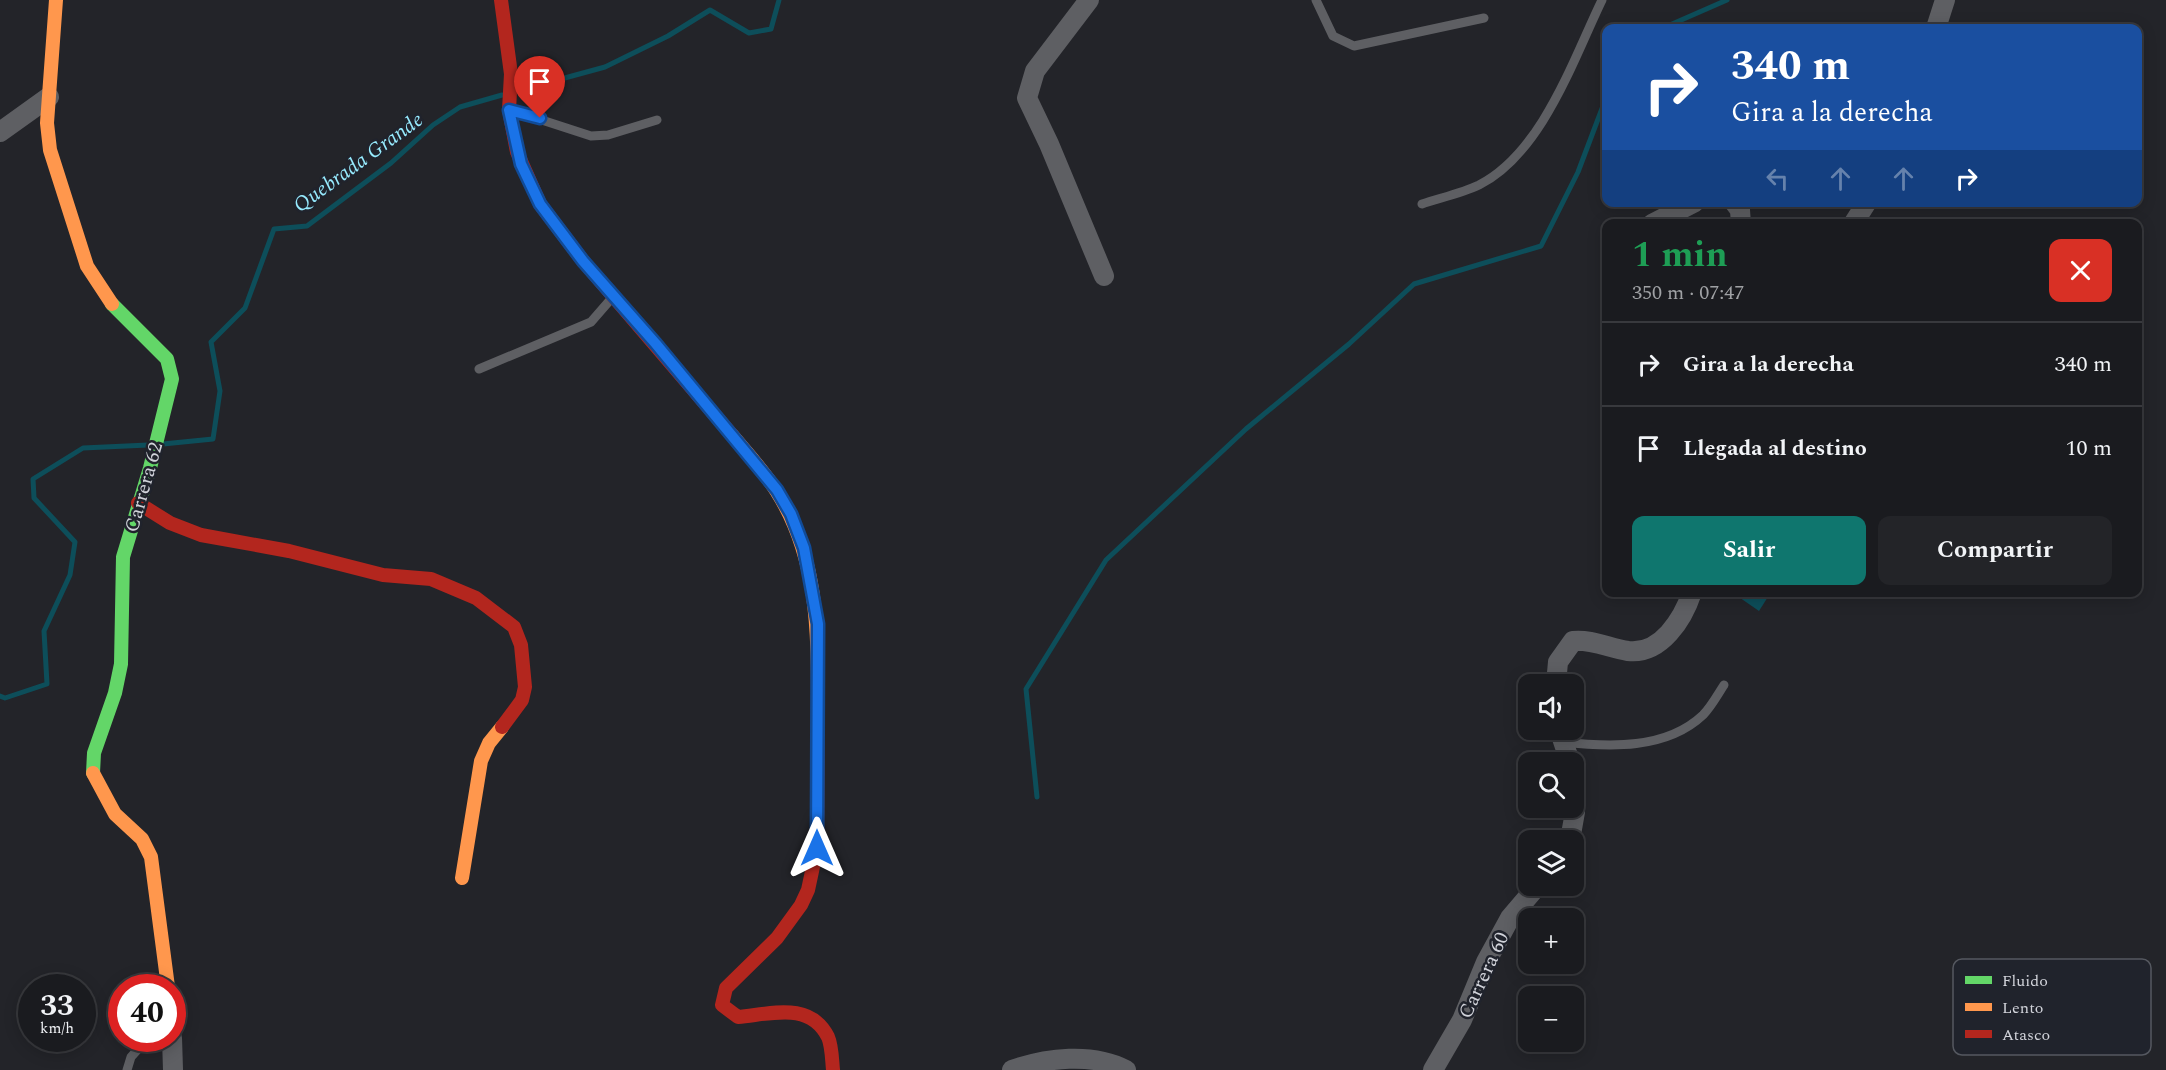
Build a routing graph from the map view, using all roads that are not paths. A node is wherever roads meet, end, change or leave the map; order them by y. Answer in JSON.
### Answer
{"nodes":[{"id":1,"x":56,"y":0,"type":"edge"},
{"id":2,"x":501,"y":0,"type":"edge"},
{"id":3,"x":1089,"y":0,"type":"edge"},
{"id":4,"x":1316,"y":0,"type":"edge"},
{"id":5,"x":1602,"y":0,"type":"edge"},
{"id":6,"x":1945,"y":0,"type":"edge"},
{"id":7,"x":1484,"y":18,"type":"dead end"},
{"id":8,"x":1937,"y":24,"type":"edge"},
{"id":9,"x":49,"y":97,"type":"junction"},
{"id":10,"x":509,"y":106,"type":"junction"},
{"id":11,"x":657,"y":120,"type":"dead end"},
{"id":12,"x":0,"y":132,"type":"edge"},
{"id":13,"x":1422,"y":204,"type":"dead end"},
{"id":14,"x":1685,"y":207,"type":"edge"},
{"id":15,"x":1662,"y":219,"type":"edge"},
{"id":16,"x":1104,"y":276,"type":"dead end"},
{"id":17,"x":614,"y":294,"type":"junction"},
{"id":18,"x":479,"y":369,"type":"dead end"},
{"id":19,"x":138,"y":503,"type":"junction"},
{"id":20,"x":1690,"y":597,"type":"edge"},
{"id":21,"x":1557,"y":674,"type":"edge"},
{"id":22,"x":1724,"y":685,"type":"dead end"},
{"id":23,"x":1575,"y":740,"type":"edge"},
{"id":24,"x":462,"y":878,"type":"dead end"},
{"id":25,"x":1529,"y":896,"type":"edge"},
{"id":26,"x":166,"y":974,"type":"edge"},
{"id":27,"x":135,"y":1052,"type":"edge"},
{"id":28,"x":172,"y":1052,"type":"edge"},
{"id":29,"x":127,"y":1070,"type":"edge"},
{"id":30,"x":173,"y":1070,"type":"edge"},
{"id":31,"x":833,"y":1070,"type":"edge"},
{"id":32,"x":1012,"y":1070,"type":"edge"},
{"id":33,"x":1126,"y":1070,"type":"edge"},
{"id":34,"x":1433,"y":1070,"type":"edge"}],
"edges":[{"from":1,"to":9,"type":"street","name":"Carrera 62"},
{"from":2,"to":10,"type":"street"},
{"from":3,"to":16,"type":"street"},
{"from":4,"to":7,"type":"lane"},
{"from":5,"to":13,"type":"lane"},
{"from":6,"to":8,"type":"street"},
{"from":9,"to":12,"type":"street"},
{"from":9,"to":19,"type":"street","name":"Carrera 62"},
{"from":10,"to":11,"type":"lane"},
{"from":10,"to":17,"type":"street"},
{"from":14,"to":15,"type":"street"},
{"from":17,"to":18,"type":"lane"},
{"from":17,"to":31,"type":"street"},
{"from":19,"to":24,"type":"street"},
{"from":19,"to":26,"type":"street","name":"Carrera 62"},
{"from":20,"to":21,"type":"street"},
{"from":22,"to":23,"type":"lane"},
{"from":25,"to":34,"type":"street","name":"Carrera 60"},
{"from":27,"to":29,"type":"lane"},
{"from":28,"to":30,"type":"street"},
{"from":32,"to":33,"type":"street"}]}
